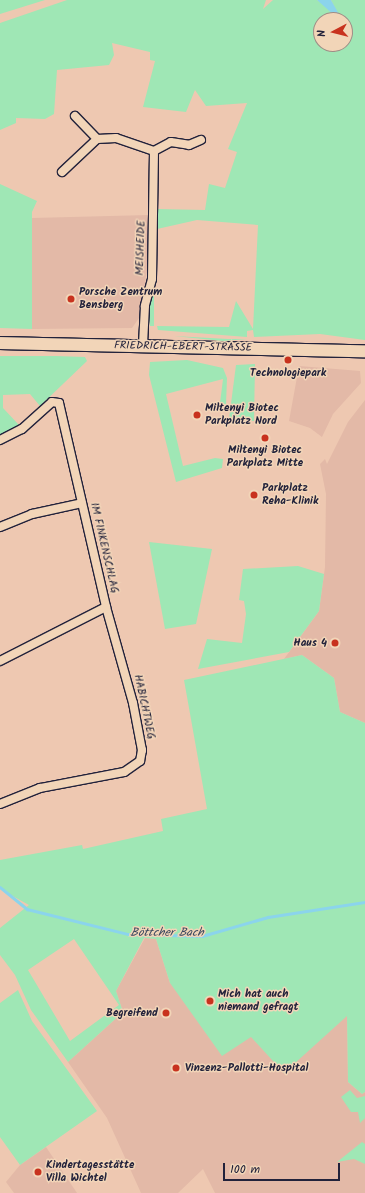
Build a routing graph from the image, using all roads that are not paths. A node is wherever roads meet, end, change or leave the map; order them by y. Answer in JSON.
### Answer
{"nodes":[{"id":1,"x":75,"y":116,"type":"dead end"},
{"id":2,"x":97,"y":140,"type":"junction"},
{"id":3,"x":201,"y":140,"type":"dead end"},
{"id":4,"x":154,"y":151,"type":"junction"},
{"id":5,"x":62,"y":172,"type":"dead end"},
{"id":6,"x":0,"y":343,"type":"edge"},
{"id":7,"x":144,"y":345,"type":"junction"},
{"id":8,"x":365,"y":351,"type":"edge"},
{"id":9,"x":0,"y":440,"type":"edge"},
{"id":10,"x":82,"y":503,"type":"junction"},
{"id":11,"x":0,"y":527,"type":"edge"},
{"id":12,"x":106,"y":607,"type":"junction"},
{"id":13,"x":0,"y":661,"type":"edge"},
{"id":14,"x":0,"y":804,"type":"edge"}],
"edges":[{"from":1,"to":2,"type":"street"},
{"from":2,"to":4,"type":"street"},
{"from":2,"to":5,"type":"street"},
{"from":3,"to":4,"type":"street"},
{"from":4,"to":7,"type":"street","name":"MEISHEIDE"},
{"from":6,"to":7,"type":"main road","name":"FRIEDRICH-EBERT-STRASSE"},
{"from":7,"to":8,"type":"main road","name":"FRIEDRICH-EBERT-STRASSE"},
{"from":9,"to":10,"type":"street","name":"IM FINKENSCHLAG"},
{"from":10,"to":11,"type":"street"},
{"from":10,"to":12,"type":"street","name":"IM FINKENSCHLAG"},
{"from":12,"to":13,"type":"street","name":"IM FINKENSCHLAG"},
{"from":12,"to":14,"type":"street","name":"HABICHTWEG"}]}
